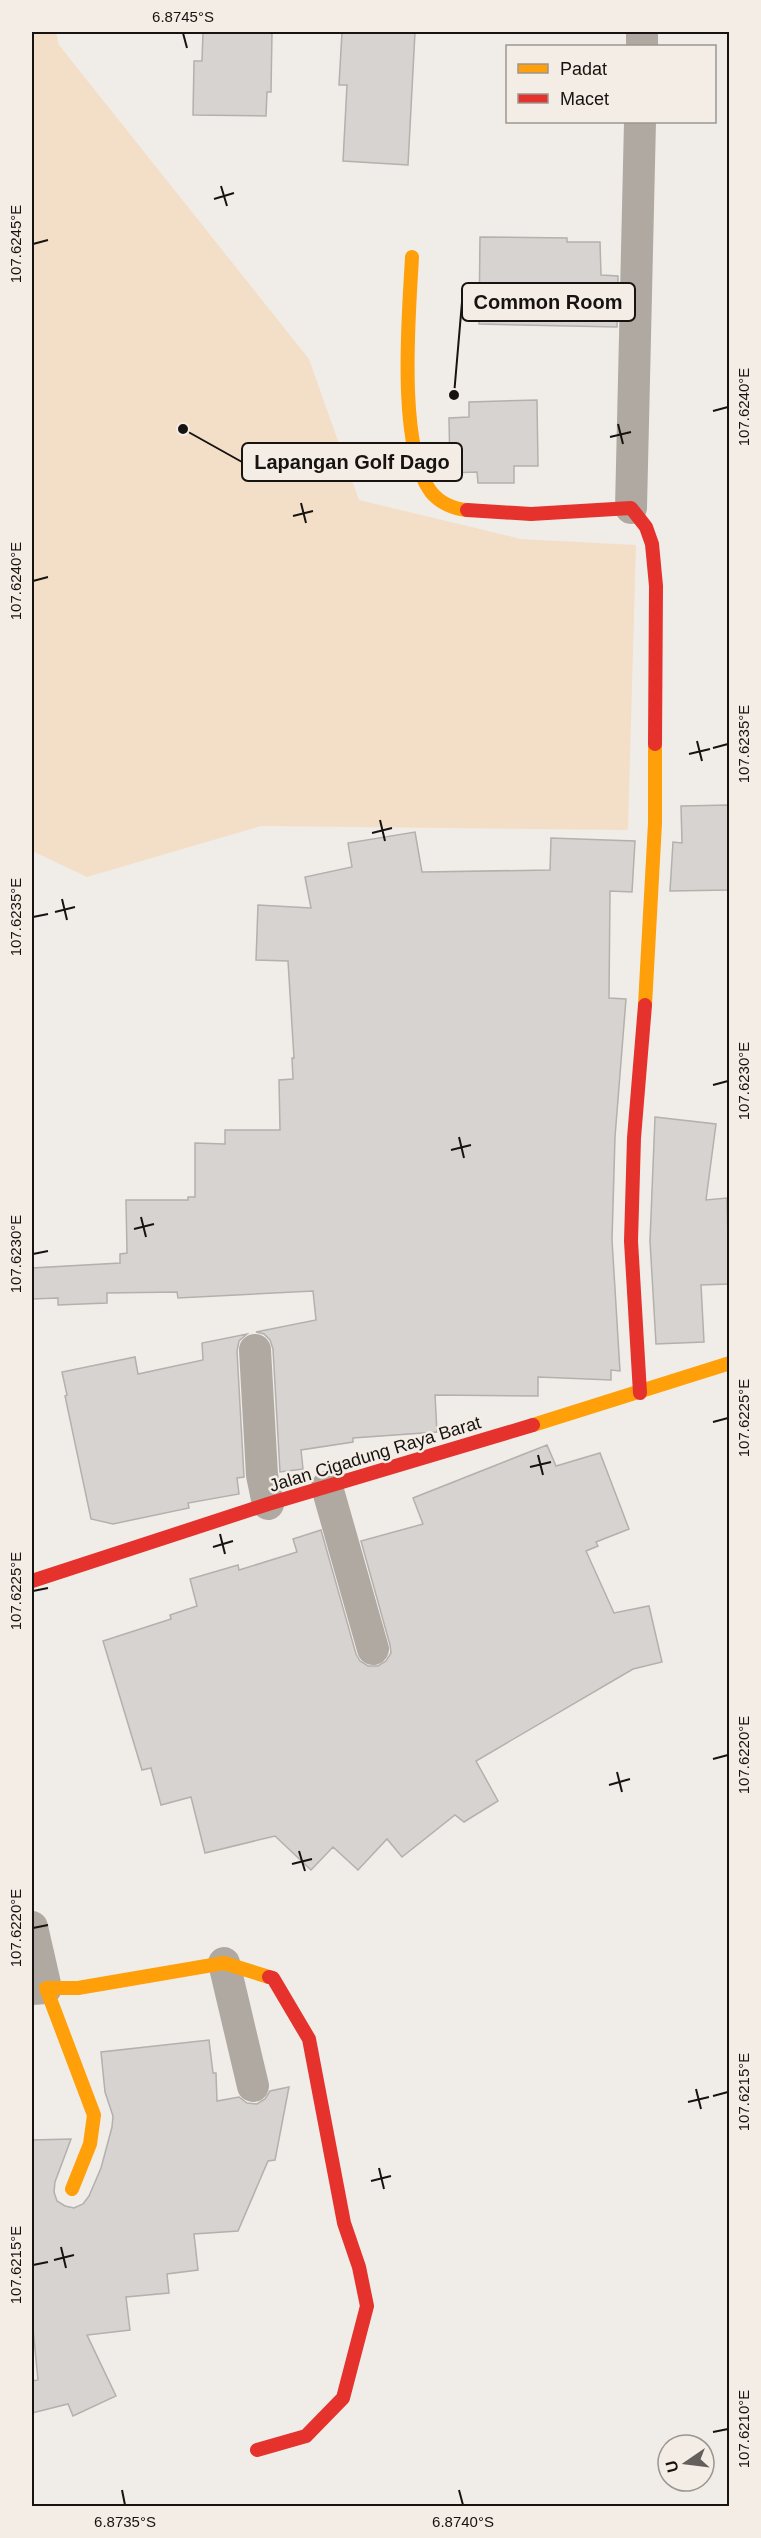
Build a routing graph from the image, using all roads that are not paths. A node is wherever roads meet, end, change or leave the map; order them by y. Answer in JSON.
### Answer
{"nodes":[{"id":1,"x":640,"y":123,"type":"edge"},
{"id":2,"x":412,"y":257,"type":"dead end"},
{"id":3,"x":631,"y":508,"type":"junction"},
{"id":4,"x":255,"y":1350,"type":"dead end"},
{"id":5,"x":729,"y":1363,"type":"edge"},
{"id":6,"x":640,"y":1393,"type":"junction"},
{"id":7,"x":327,"y":1487,"type":"junction"},
{"id":8,"x":268,"y":1504,"type":"junction"},
{"id":9,"x":32,"y":1581,"type":"edge"},
{"id":10,"x":373,"y":1649,"type":"dead end"},
{"id":11,"x":32,"y":1927,"type":"edge"},
{"id":12,"x":224,"y":1963,"type":"junction"},
{"id":13,"x":39,"y":1989,"type":"edge"},
{"id":14,"x":253,"y":2086,"type":"dead end"},
{"id":15,"x":72,"y":2190,"type":"dead end"},
{"id":16,"x":257,"y":2450,"type":"dead end"}],
"edges":[{"from":1,"to":3,"type":"street"},
{"from":2,"to":3,"type":"street"},
{"from":3,"to":6,"type":"street"},
{"from":4,"to":8,"type":"street"},
{"from":5,"to":6,"type":"street","name":"Jalan Cigadung Raya Barat"},
{"from":6,"to":7,"type":"street","name":"Jalan Cigadung Raya Barat"},
{"from":7,"to":8,"type":"street","name":"Jalan Cigadung Raya Barat"},
{"from":7,"to":10,"type":"street"},
{"from":8,"to":9,"type":"street","name":"Jalan Cigadung Raya Barat"},
{"from":11,"to":13,"type":"street"},
{"from":12,"to":13,"type":"street"},
{"from":12,"to":14,"type":"street"},
{"from":12,"to":16,"type":"street"},
{"from":13,"to":15,"type":"street"}]}
